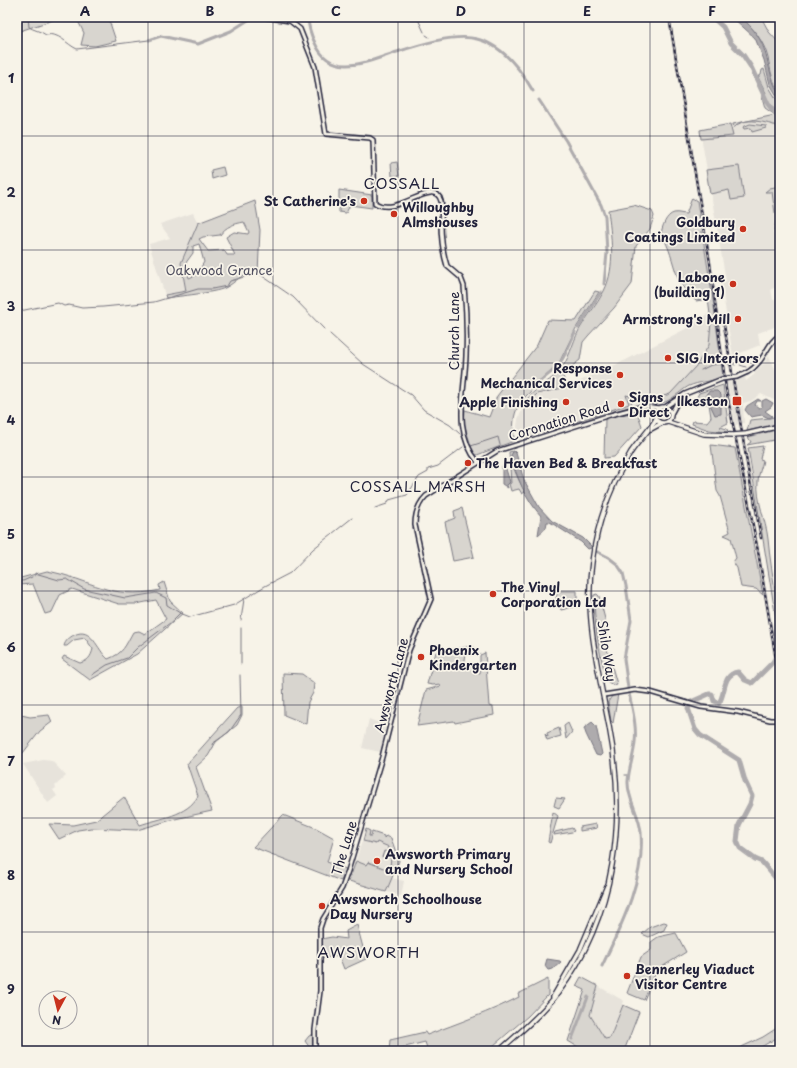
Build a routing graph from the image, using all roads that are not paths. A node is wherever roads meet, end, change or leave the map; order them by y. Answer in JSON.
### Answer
{"nodes":[{"id":1,"x":265,"y":17,"type":"edge"},
{"id":2,"x":780,"y":335,"type":"edge"},
{"id":3,"x":680,"y":398,"type":"junction"},
{"id":4,"x":649,"y":406,"type":"junction"},
{"id":5,"x":660,"y":408,"type":"junction"},
{"id":6,"x":665,"y":408,"type":"junction"},
{"id":7,"x":671,"y":415,"type":"junction"},
{"id":8,"x":656,"y":417,"type":"junction"},
{"id":9,"x":668,"y":422,"type":"junction"},
{"id":10,"x":662,"y":423,"type":"junction"},
{"id":11,"x":679,"y":425,"type":"junction"},
{"id":12,"x":780,"y":426,"type":"edge"},
{"id":13,"x":648,"y":430,"type":"junction"},
{"id":14,"x":478,"y":462,"type":"junction"},
{"id":15,"x":604,"y":695,"type":"junction"},
{"id":16,"x":779,"y":720,"type":"edge"},
{"id":17,"x":382,"y":757,"type":"joint"},
{"id":18,"x":314,"y":1051,"type":"edge"},
{"id":19,"x":499,"y":1051,"type":"edge"}],
"edges":[{"from":1,"to":14,"type":"street","name":"Church Lane"},
{"from":2,"to":3,"type":"street","bridge":true},
{"from":3,"to":6,"type":"street"},
{"from":3,"to":7,"type":"street"},
{"from":4,"to":5,"type":"street","name":"Coronation Road"},
{"from":4,"to":8,"type":"street"},
{"from":4,"to":14,"type":"street","name":"Coronation Road"},
{"from":5,"to":6,"type":"main road"},
{"from":5,"to":8,"type":"main road"},
{"from":6,"to":7,"type":"main road"},
{"from":7,"to":9,"type":"main road"},
{"from":7,"to":11,"type":"main road"},
{"from":8,"to":10,"type":"main road"},
{"from":8,"to":13,"type":"main road","name":"Shilo Way"},
{"from":9,"to":10,"type":"main road"},
{"from":9,"to":11,"type":"main road"},
{"from":10,"to":13,"type":"main road","name":"Shilo Way"},
{"from":11,"to":12,"type":"main road","bridge":true},
{"from":13,"to":15,"type":"main road","name":"Shilo Way"},
{"from":14,"to":17,"type":"street","name":"Awsworth Lane"},
{"from":15,"to":16,"type":"street"},
{"from":15,"to":19,"type":"main road","name":"Shilo Way"},
{"from":17,"to":18,"type":"street","name":"The Lane"}]}
